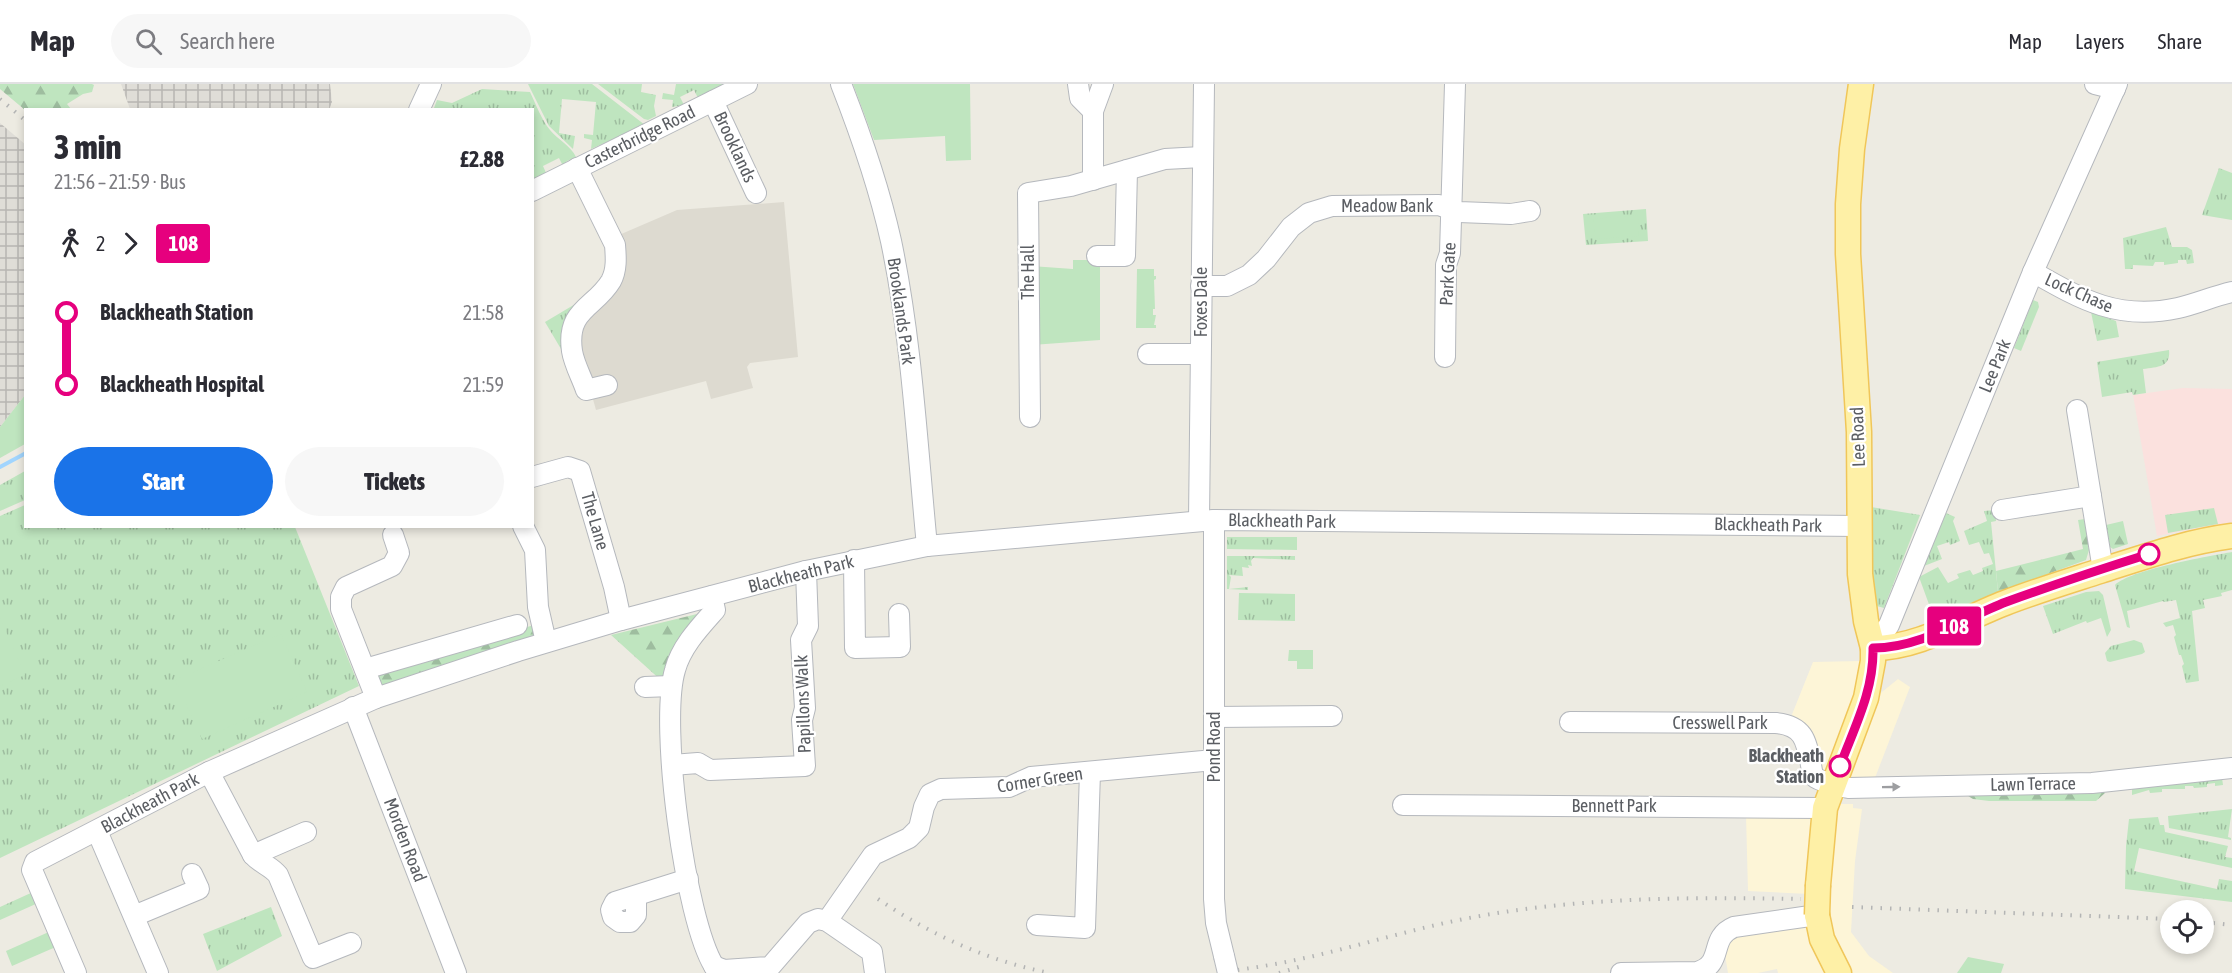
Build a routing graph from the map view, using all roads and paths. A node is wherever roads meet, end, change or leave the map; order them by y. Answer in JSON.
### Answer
{"nodes":[{"id":1,"x":431,"y":84,"type":"edge"},
{"id":2,"x":747,"y":84,"type":"edge"},
{"id":3,"x":841,"y":84,"type":"edge"},
{"id":4,"x":1078,"y":84,"type":"edge"},
{"id":5,"x":1103,"y":84,"type":"edge"},
{"id":6,"x":1204,"y":84,"type":"edge"},
{"id":7,"x":1455,"y":84,"type":"edge"},
{"id":8,"x":1861,"y":84,"type":"edge"},
{"id":9,"x":2095,"y":84,"type":"edge"},
{"id":10,"x":2116,"y":87,"type":"edge"},
{"id":11,"x":713,"y":101,"type":"junction"},
{"id":12,"x":420,"y":108,"type":"edge"},
{"id":13,"x":1093,"y":111,"type":"junction"},
{"id":14,"x":1203,"y":157,"type":"junction"},
{"id":15,"x":578,"y":168,"type":"junction"},
{"id":16,"x":1127,"y":170,"type":"junction"},
{"id":17,"x":1093,"y":180,"type":"junction"},
{"id":18,"x":534,"y":190,"type":"edge"},
{"id":19,"x":756,"y":193,"type":"dead end"},
{"id":20,"x":1451,"y":209,"type":"junction"},
{"id":21,"x":1530,"y":212,"type":"dead end"},
{"id":22,"x":1097,"y":256,"type":"dead end"},
{"id":23,"x":2032,"y":272,"type":"junction"},
{"id":24,"x":1201,"y":286,"type":"junction"},
{"id":25,"x":2232,"y":292,"type":"edge"},
{"id":26,"x":1148,"y":354,"type":"dead end"},
{"id":27,"x":1200,"y":354,"type":"junction"},
{"id":28,"x":1445,"y":357,"type":"dead end"},
{"id":29,"x":607,"y":385,"type":"dead end"},
{"id":30,"x":2077,"y":410,"type":"dead end"},
{"id":31,"x":1030,"y":417,"type":"dead end"},
{"id":32,"x":534,"y":476,"type":"edge"},
{"id":33,"x":2091,"y":496,"type":"junction"},
{"id":34,"x":2002,"y":510,"type":"dead end"},
{"id":35,"x":1207,"y":520,"type":"junction"},
{"id":36,"x":1860,"y":526,"type":"junction"},
{"id":37,"x":524,"y":528,"type":"edge"},
{"id":38,"x":393,"y":535,"type":"dead end"},
{"id":39,"x":2232,"y":536,"type":"edge"},
{"id":40,"x":927,"y":546,"type":"junction"},
{"id":41,"x":854,"y":560,"type":"junction"},
{"id":42,"x":2103,"y":570,"type":"junction"},
{"id":43,"x":806,"y":572,"type":"junction"},
{"id":44,"x":712,"y":596,"type":"junction"},
{"id":45,"x":899,"y":614,"type":"dead end"},
{"id":46,"x":621,"y":620,"type":"junction"},
{"id":47,"x":517,"y":625,"type":"dead end"},
{"id":48,"x":546,"y":642,"type":"junction"},
{"id":49,"x":1873,"y":648,"type":"junction"},
{"id":50,"x":365,"y":669,"type":"junction"},
{"id":51,"x":671,"y":686,"type":"junction"},
{"id":52,"x":645,"y":687,"type":"dead end"},
{"id":53,"x":376,"y":698,"type":"junction"},
{"id":54,"x":353,"y":707,"type":"junction"},
{"id":55,"x":1332,"y":716,"type":"dead end"},
{"id":56,"x":1214,"y":717,"type":"junction"},
{"id":57,"x":1570,"y":722,"type":"dead end"},
{"id":58,"x":1214,"y":760,"type":"junction"},
{"id":59,"x":672,"y":765,"type":"junction"},
{"id":60,"x":2232,"y":768,"type":"edge"},
{"id":61,"x":209,"y":772,"type":"junction"},
{"id":62,"x":1090,"y":772,"type":"junction"},
{"id":63,"x":1833,"y":784,"type":"junction"},
{"id":64,"x":1402,"y":805,"type":"dead end"},
{"id":65,"x":1825,"y":808,"type":"junction"},
{"id":66,"x":97,"y":831,"type":"junction"},
{"id":67,"x":306,"y":832,"type":"dead end"},
{"id":68,"x":253,"y":855,"type":"junction"},
{"id":69,"x":192,"y":874,"type":"dead end"},
{"id":70,"x":688,"y":879,"type":"junction"},
{"id":71,"x":636,"y":896,"type":"dead end"},
{"id":72,"x":1818,"y":915,"type":"junction"},
{"id":73,"x":134,"y":916,"type":"junction"},
{"id":74,"x":827,"y":921,"type":"junction"},
{"id":75,"x":1037,"y":925,"type":"dead end"},
{"id":76,"x":351,"y":943,"type":"dead end"},
{"id":77,"x":1226,"y":965,"type":"edge"},
{"id":78,"x":712,"y":970,"type":"edge"},
{"id":79,"x":771,"y":970,"type":"edge"},
{"id":80,"x":76,"y":973,"type":"edge"},
{"id":81,"x":158,"y":973,"type":"edge"},
{"id":82,"x":456,"y":973,"type":"edge"},
{"id":83,"x":875,"y":973,"type":"edge"},
{"id":84,"x":1622,"y":973,"type":"edge"},
{"id":85,"x":1839,"y":973,"type":"edge"}],
"edges":[{"from":1,"to":12,"type":"street"},
{"from":2,"to":11,"type":"street","name":"Casterbridge Road"},
{"from":3,"to":40,"type":"street","name":"Brooklands Park"},
{"from":4,"to":13,"type":"street"},
{"from":5,"to":13,"type":"street"},
{"from":6,"to":14,"type":"street","name":"Foxes Dale"},
{"from":7,"to":20,"type":"street","name":"Park Gate"},
{"from":8,"to":36,"type":"main road","name":"Lee Road"},
{"from":9,"to":10,"type":"street"},
{"from":10,"to":23,"type":"street","name":"Lee Park"},
{"from":11,"to":15,"type":"street","name":"Casterbridge Road"},
{"from":11,"to":19,"type":"street","name":"Brooklands"},
{"from":13,"to":17,"type":"street"},
{"from":14,"to":16,"type":"street","name":"The Hall"},
{"from":14,"to":24,"type":"street","name":"Foxes Dale"},
{"from":15,"to":18,"type":"street","name":"Casterbridge Road"},
{"from":15,"to":29,"type":"street"},
{"from":16,"to":17,"type":"street","name":"The Hall"},
{"from":16,"to":22,"type":"street"},
{"from":17,"to":31,"type":"street","name":"The Hall"},
{"from":20,"to":21,"type":"street","name":"Meadow Bank"},
{"from":20,"to":24,"type":"street","name":"Meadow Bank"},
{"from":20,"to":28,"type":"street","name":"Park Gate"},
{"from":23,"to":25,"type":"street","name":"Lock Chase"},
{"from":23,"to":49,"type":"street","name":"Lee Park"},
{"from":24,"to":27,"type":"street","name":"Foxes Dale"},
{"from":26,"to":27,"type":"street"},
{"from":27,"to":35,"type":"street","name":"Foxes Dale"},
{"from":30,"to":33,"type":"street"},
{"from":32,"to":46,"type":"street","name":"The Lane"},
{"from":33,"to":34,"type":"street"},
{"from":33,"to":42,"type":"street"},
{"from":35,"to":36,"type":"street","name":"Blackheath Park"},
{"from":35,"to":40,"type":"street","name":"Blackheath Park"},
{"from":35,"to":56,"type":"street","name":"Pond Road"},
{"from":36,"to":49,"type":"main road","name":"Lee Road"},
{"from":37,"to":48,"type":"street"},
{"from":38,"to":50,"type":"street"},
{"from":39,"to":42,"type":"main road"},
{"from":40,"to":41,"type":"street","name":"Blackheath Park"},
{"from":41,"to":43,"type":"street","name":"Blackheath Park"},
{"from":41,"to":45,"type":"street"},
{"from":42,"to":49,"type":"main road"},
{"from":43,"to":44,"type":"street","name":"Blackheath Park"},
{"from":43,"to":59,"type":"street","name":"Papillons Walk"},
{"from":44,"to":46,"type":"street","name":"Blackheath Park"},
{"from":44,"to":51,"type":"street"},
{"from":46,"to":48,"type":"street","name":"Blackheath Park"},
{"from":47,"to":50,"type":"street"},
{"from":48,"to":53,"type":"street","name":"Blackheath Park"},
{"from":49,"to":63,"type":"main road","name":"Lee Road"},
{"from":50,"to":53,"type":"street"},
{"from":51,"to":52,"type":"street"},
{"from":51,"to":59,"type":"street"},
{"from":53,"to":54,"type":"street","name":"Blackheath Park"},
{"from":54,"to":61,"type":"street","name":"Blackheath Park"},
{"from":54,"to":82,"type":"street","name":"Morden Road"},
{"from":55,"to":56,"type":"street"},
{"from":56,"to":58,"type":"street","name":"Pond Road"},
{"from":57,"to":63,"type":"street","name":"Cresswell Park"},
{"from":58,"to":62,"type":"street","name":"Corner Green"},
{"from":58,"to":77,"type":"street","name":"Pond Road"},
{"from":59,"to":70,"type":"street"},
{"from":63,"to":60,"type":"street","name":"Lawn Terrace","one_way":true},
{"from":61,"to":66,"type":"street","name":"Blackheath Park"},
{"from":61,"to":68,"type":"street"},
{"from":62,"to":74,"type":"street","name":"Corner Green"},
{"from":62,"to":75,"type":"street"},
{"from":63,"to":65,"type":"main road","name":"Lee Road"},
{"from":64,"to":65,"type":"street","name":"Bennett Park"},
{"from":65,"to":72,"type":"main road","name":"Lee Road","bridge":true},
{"from":66,"to":73,"type":"street"},
{"from":66,"to":80,"type":"street","name":"Blackheath Park"},
{"from":67,"to":68,"type":"street"},
{"from":68,"to":76,"type":"street"},
{"from":69,"to":73,"type":"street"},
{"from":70,"to":71,"type":"street"},
{"from":70,"to":78,"type":"street"},
{"from":72,"to":84,"type":"street"},
{"from":72,"to":85,"type":"main road","name":"Lee Road"},
{"from":73,"to":81,"type":"street"},
{"from":74,"to":79,"type":"street"},
{"from":74,"to":83,"type":"street"},
{"from":78,"to":79,"type":"street"}]}
